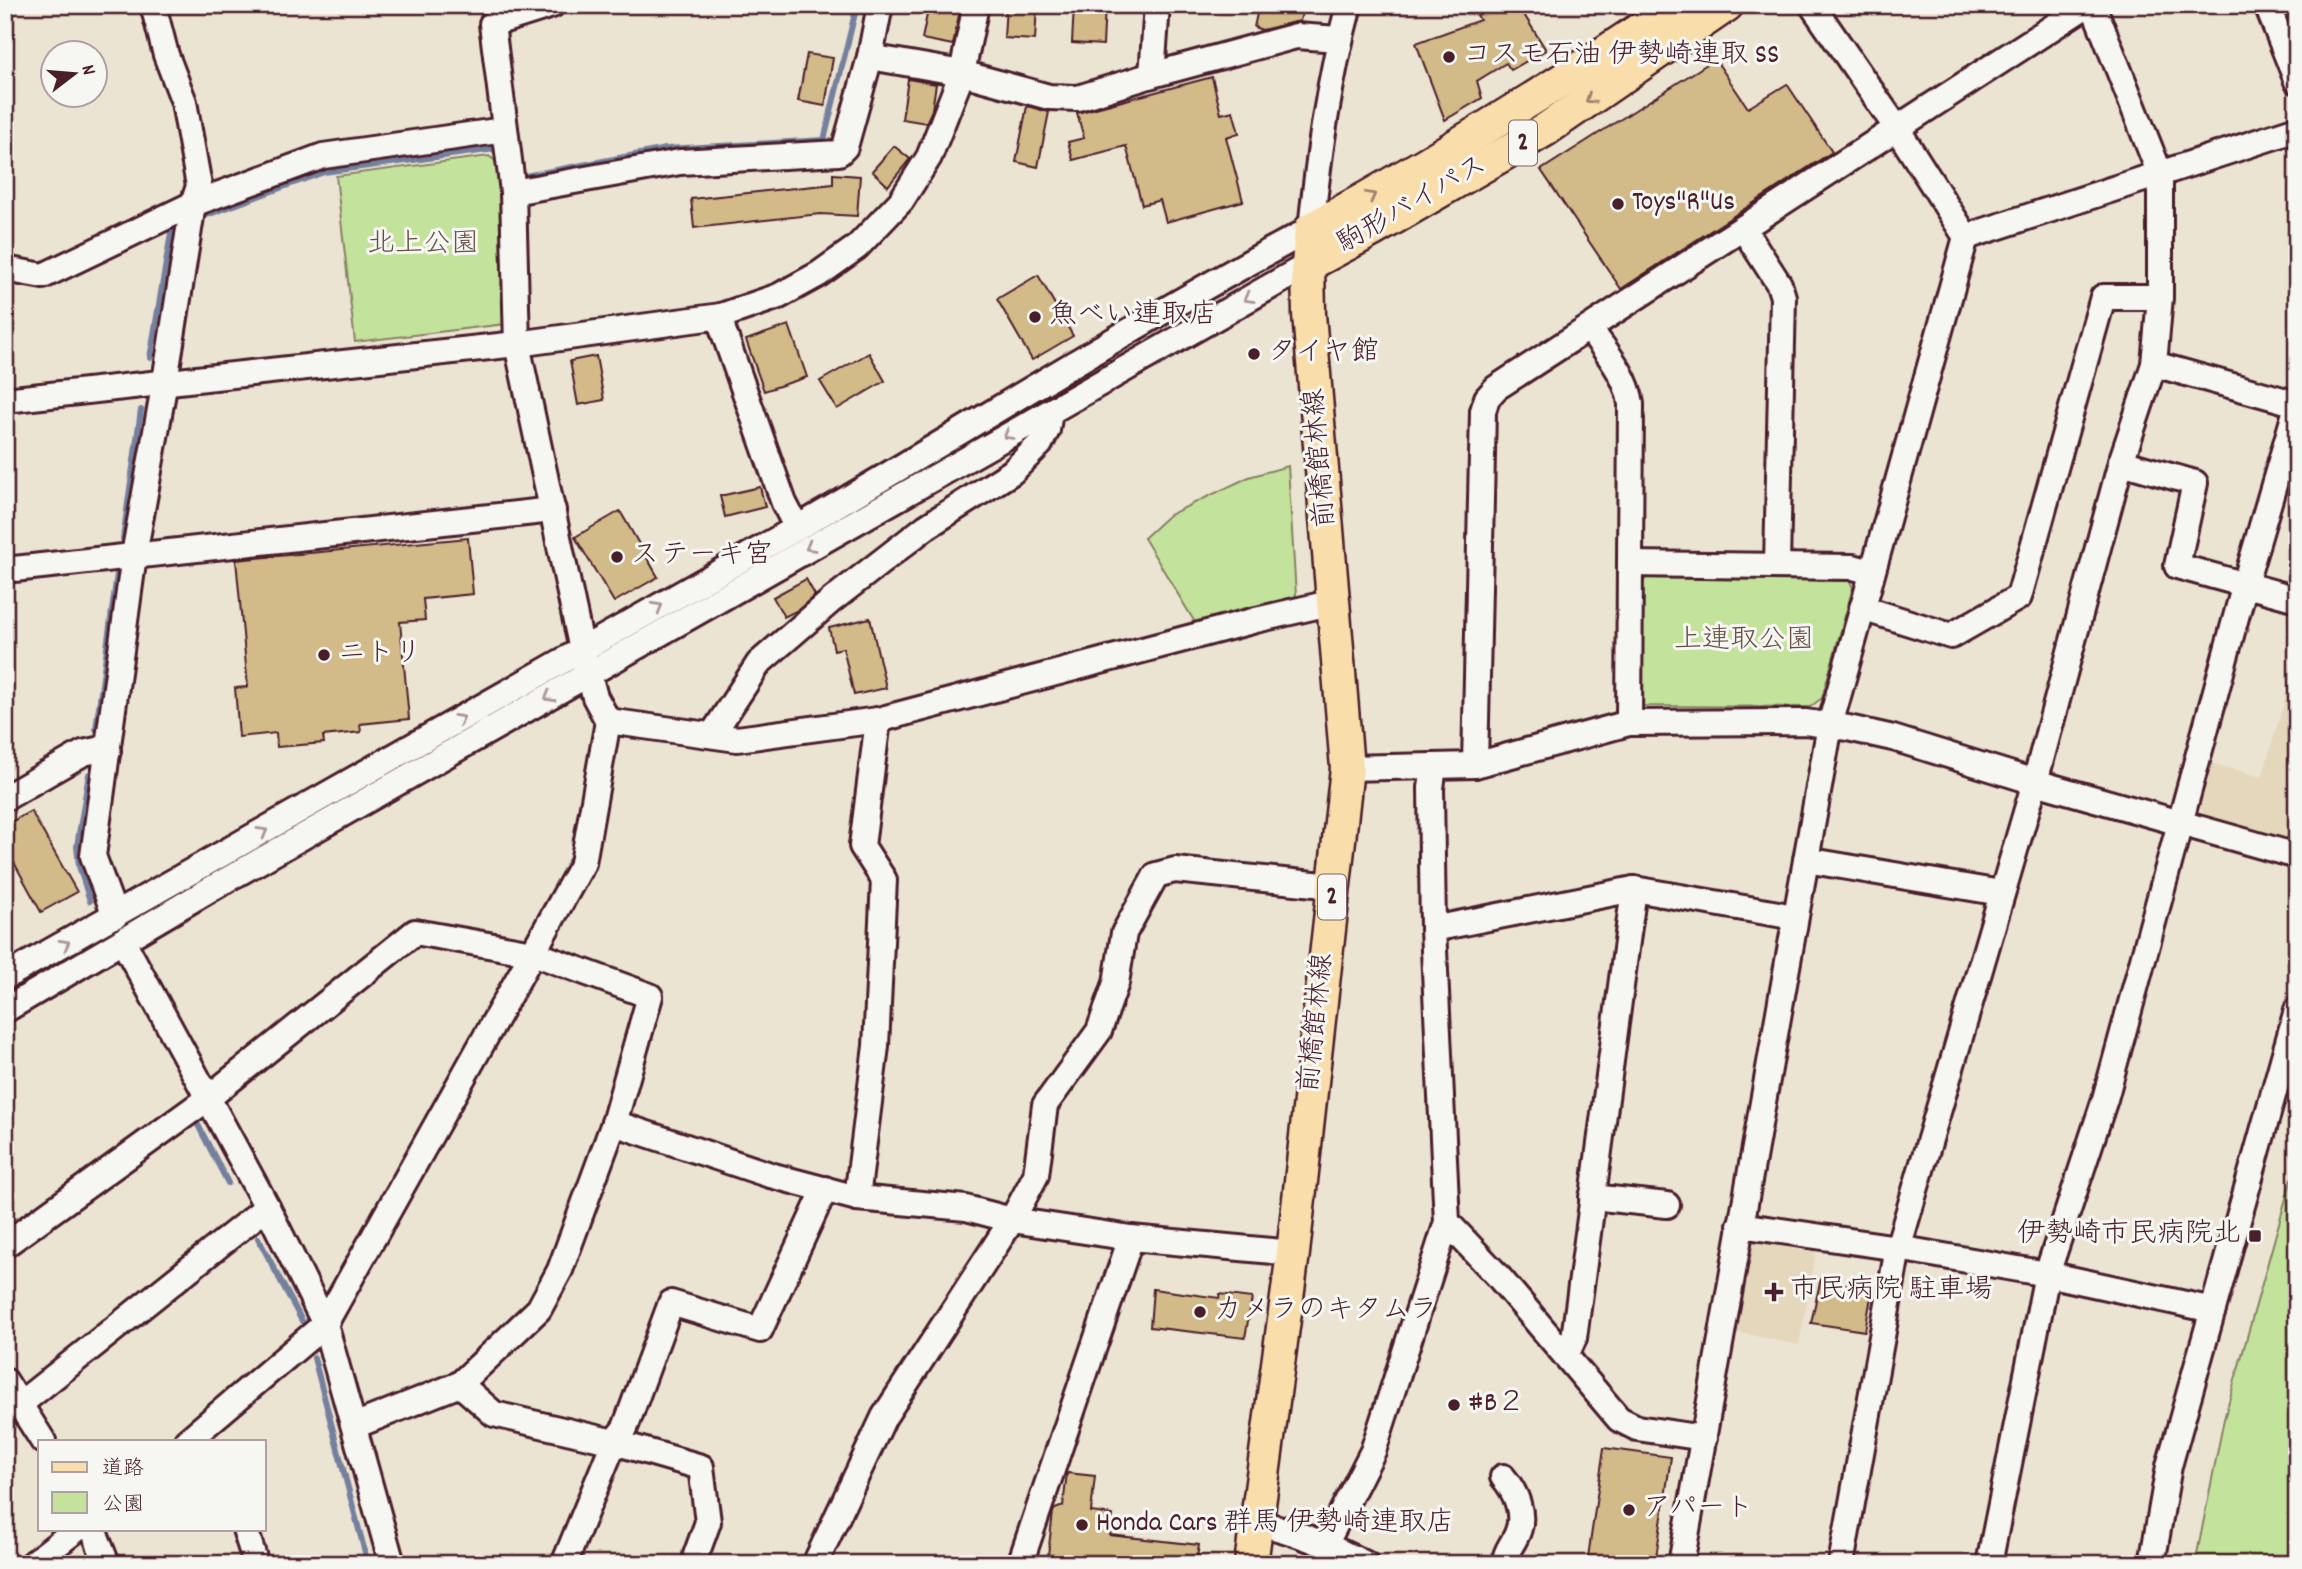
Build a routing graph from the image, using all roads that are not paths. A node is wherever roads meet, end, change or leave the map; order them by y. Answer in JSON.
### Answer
{"nodes":[{"id":1,"x":153,"y":5,"type":"edge"},
{"id":2,"x":552,"y":5,"type":"edge"},
{"id":3,"x":880,"y":5,"type":"edge"},
{"id":4,"x":976,"y":5,"type":"edge"},
{"id":5,"x":1157,"y":5,"type":"edge"},
{"id":6,"x":1349,"y":5,"type":"edge"},
{"id":7,"x":1676,"y":5,"type":"edge"},
{"id":8,"x":1727,"y":5,"type":"edge"},
{"id":9,"x":1812,"y":5,"type":"edge"},
{"id":10,"x":2087,"y":5,"type":"edge"},
{"id":11,"x":2093,"y":5,"type":"edge"},
{"id":12,"x":2267,"y":5,"type":"edge"},
{"id":13,"x":489,"y":15,"type":"edge"},
{"id":14,"x":1339,"y":39,"type":"junction"},
{"id":15,"x":870,"y":57,"type":"junction"},
{"id":16,"x":962,"y":73,"type":"junction"},
{"id":17,"x":1152,"y":75,"type":"junction"},
{"id":18,"x":2297,"y":81,"type":"edge"},
{"id":19,"x":1896,"y":127,"type":"junction"},
{"id":20,"x":2297,"y":129,"type":"edge"},
{"id":21,"x":504,"y":130,"type":"junction"},
{"id":22,"x":2160,"y":174,"type":"junction"},
{"id":23,"x":513,"y":192,"type":"junction"},
{"id":24,"x":193,"y":204,"type":"junction"},
{"id":25,"x":1743,"y":228,"type":"junction"},
{"id":26,"x":1311,"y":229,"type":"junction"},
{"id":27,"x":1966,"y":236,"type":"junction"},
{"id":28,"x":1308,"y":265,"type":"junction"},
{"id":29,"x":5,"y":269,"type":"edge"},
{"id":30,"x":2160,"y":297,"type":"junction"},
{"id":31,"x":721,"y":316,"type":"junction"},
{"id":32,"x":1590,"y":329,"type":"junction"},
{"id":33,"x":517,"y":344,"type":"junction"},
{"id":34,"x":2154,"y":364,"type":"junction"},
{"id":35,"x":165,"y":381,"type":"junction"},
{"id":36,"x":5,"y":400,"type":"edge"},
{"id":37,"x":2297,"y":405,"type":"edge"},
{"id":38,"x":1049,"y":412,"type":"junction"},
{"id":39,"x":2121,"y":462,"type":"junction"},
{"id":40,"x":553,"y":510,"type":"junction"},
{"id":41,"x":797,"y":528,"type":"junction"},
{"id":42,"x":134,"y":555,"type":"junction"},
{"id":43,"x":1630,"y":564,"type":"junction"},
{"id":44,"x":1777,"y":565,"type":"junction"},
{"id":45,"x":5,"y":570,"type":"edge"},
{"id":46,"x":1872,"y":572,"type":"junction"},
{"id":47,"x":2245,"y":584,"type":"junction"},
{"id":48,"x":2297,"y":599,"type":"edge"},
{"id":49,"x":1334,"y":602,"type":"junction"},
{"id":50,"x":1862,"y":608,"type":"junction"},
{"id":51,"x":582,"y":650,"type":"junction"},
{"id":52,"x":589,"y":674,"type":"junction"},
{"id":53,"x":878,"y":720,"type":"junction"},
{"id":54,"x":608,"y":721,"type":"junction"},
{"id":55,"x":1629,"y":723,"type":"junction"},
{"id":56,"x":1830,"y":725,"type":"junction"},
{"id":57,"x":712,"y":736,"type":"junction"},
{"id":58,"x":108,"y":751,"type":"junction"},
{"id":59,"x":1475,"y":765,"type":"junction"},
{"id":60,"x":1434,"y":766,"type":"junction"},
{"id":61,"x":1347,"y":768,"type":"junction"},
{"id":62,"x":2035,"y":782,"type":"junction"},
{"id":63,"x":5,"y":798,"type":"edge"},
{"id":64,"x":2180,"y":822,"type":"junction"},
{"id":65,"x":2297,"y":856,"type":"edge"},
{"id":66,"x":1806,"y":860,"type":"junction"},
{"id":67,"x":1334,"y":886,"type":"junction"},
{"id":68,"x":1634,"y":889,"type":"junction"},
{"id":69,"x":2001,"y":893,"type":"junction"},
{"id":70,"x":115,"y":916,"type":"junction"},
{"id":71,"x":1795,"y":917,"type":"junction"},
{"id":72,"x":1433,"y":929,"type":"junction"},
{"id":73,"x":124,"y":941,"type":"junction"},
{"id":74,"x":533,"y":953,"type":"junction"},
{"id":75,"x":5,"y":977,"type":"edge"},
{"id":76,"x":5,"y":1010,"type":"edge"},
{"id":77,"x":2297,"y":1010,"type":"edge"},
{"id":78,"x":207,"y":1099,"type":"junction"},
{"id":79,"x":614,"y":1123,"type":"junction"},
{"id":80,"x":825,"y":1189,"type":"junction"},
{"id":81,"x":1592,"y":1197,"type":"junction"},
{"id":82,"x":857,"y":1198,"type":"junction"},
{"id":83,"x":1667,"y":1205,"type":"dead end"},
{"id":84,"x":267,"y":1207,"type":"junction"},
{"id":85,"x":1012,"y":1220,"type":"junction"},
{"id":86,"x":1447,"y":1222,"type":"junction"},
{"id":87,"x":1740,"y":1225,"type":"junction"},
{"id":88,"x":1131,"y":1238,"type":"junction"},
{"id":89,"x":5,"y":1245,"type":"edge"},
{"id":90,"x":1898,"y":1248,"type":"junction"},
{"id":91,"x":1293,"y":1253,"type":"junction"},
{"id":92,"x":2047,"y":1275,"type":"junction"},
{"id":93,"x":2213,"y":1310,"type":"junction"},
{"id":94,"x":325,"y":1324,"type":"junction"},
{"id":95,"x":1566,"y":1356,"type":"junction"},
{"id":96,"x":5,"y":1381,"type":"edge"},
{"id":97,"x":460,"y":1384,"type":"junction"},
{"id":98,"x":20,"y":1404,"type":"junction"},
{"id":99,"x":354,"y":1426,"type":"junction"},
{"id":100,"x":214,"y":1432,"type":"edge"},
{"id":101,"x":1704,"y":1438,"type":"junction"},
{"id":102,"x":42,"y":1440,"type":"edge"},
{"id":103,"x":190,"y":1440,"type":"edge"},
{"id":104,"x":614,"y":1441,"type":"junction"},
{"id":105,"x":1503,"y":1476,"type":"dead end"},
{"id":106,"x":1518,"y":1506,"type":"junction"},
{"id":107,"x":1256,"y":1523,"type":"junction"},
{"id":108,"x":76,"y":1530,"type":"edge"},
{"id":109,"x":93,"y":1530,"type":"edge"},
{"id":110,"x":245,"y":1530,"type":"edge"},
{"id":111,"x":1325,"y":1545,"type":"junction"},
{"id":112,"x":696,"y":1555,"type":"dead end"},
{"id":113,"x":32,"y":1564,"type":"edge"},
{"id":114,"x":107,"y":1564,"type":"edge"},
{"id":115,"x":256,"y":1564,"type":"edge"},
{"id":116,"x":392,"y":1564,"type":"edge"},
{"id":117,"x":564,"y":1564,"type":"edge"},
{"id":118,"x":815,"y":1564,"type":"edge"},
{"id":119,"x":1020,"y":1564,"type":"edge"},
{"id":120,"x":1251,"y":1564,"type":"edge"},
{"id":121,"x":1366,"y":1564,"type":"edge"},
{"id":122,"x":1488,"y":1564,"type":"edge"},
{"id":123,"x":1504,"y":1564,"type":"edge"},
{"id":124,"x":1681,"y":1564,"type":"edge"},
{"id":125,"x":1841,"y":1564,"type":"edge"},
{"id":126,"x":1989,"y":1564,"type":"edge"},
{"id":127,"x":2152,"y":1564,"type":"edge"}],
"edges":[{"from":1,"to":24,"type":"street"},
{"from":2,"to":13,"type":"street"},
{"from":3,"to":15,"type":"street"},
{"from":4,"to":16,"type":"street"},
{"from":5,"to":17,"type":"street"},
{"from":6,"to":14,"type":"street"},
{"from":26,"to":7,"type":"main road","name":"駒形バイパス","number":"2","one_way":true},
{"from":8,"to":28,"type":"main road","name":"駒形バイパス","number":"2","one_way":true},
{"from":9,"to":19,"type":"street"},
{"from":10,"to":19,"type":"street"},
{"from":11,"to":22,"type":"street"},
{"from":12,"to":18,"type":"street"},
{"from":13,"to":21,"type":"street"},
{"from":14,"to":17,"type":"street"},
{"from":14,"to":26,"type":"street"},
{"from":15,"to":16,"type":"street"},
{"from":15,"to":23,"type":"street"},
{"from":16,"to":17,"type":"street"},
{"from":16,"to":31,"type":"street"},
{"from":19,"to":25,"type":"street"},
{"from":19,"to":27,"type":"street"},
{"from":20,"to":22,"type":"street"},
{"from":21,"to":23,"type":"street"},
{"from":21,"to":24,"type":"street"},
{"from":22,"to":27,"type":"street"},
{"from":22,"to":30,"type":"street"},
{"from":23,"to":33,"type":"street"},
{"from":24,"to":29,"type":"street"},
{"from":24,"to":35,"type":"street"},
{"from":25,"to":32,"type":"street"},
{"from":25,"to":44,"type":"street"},
{"from":26,"to":28,"type":"main road","name":"前橋館林線","number":"2"},
{"from":26,"to":41,"type":"street"},
{"from":27,"to":46,"type":"street"},
{"from":28,"to":38,"type":"street","one_way":true},
{"from":28,"to":49,"type":"main road","name":"前橋館林線","number":"2"},
{"from":30,"to":34,"type":"street"},
{"from":30,"to":50,"type":"street"},
{"from":31,"to":33,"type":"street"},
{"from":31,"to":41,"type":"street"},
{"from":32,"to":43,"type":"street"},
{"from":32,"to":59,"type":"street"},
{"from":33,"to":35,"type":"street"},
{"from":33,"to":40,"type":"street"},
{"from":34,"to":37,"type":"street"},
{"from":34,"to":39,"type":"street"},
{"from":35,"to":36,"type":"street"},
{"from":35,"to":42,"type":"street"},
{"from":37,"to":47,"type":"street"},
{"from":38,"to":52,"type":"street","one_way":true},
{"from":38,"to":57,"type":"street"},
{"from":39,"to":47,"type":"street"},
{"from":39,"to":62,"type":"street"},
{"from":40,"to":42,"type":"street"},
{"from":40,"to":51,"type":"street"},
{"from":51,"to":41,"type":"street","one_way":true},
{"from":42,"to":45,"type":"street"},
{"from":42,"to":58,"type":"street"},
{"from":43,"to":44,"type":"street"},
{"from":43,"to":55,"type":"street"},
{"from":44,"to":46,"type":"street"},
{"from":46,"to":50,"type":"street"},
{"from":47,"to":48,"type":"street"},
{"from":47,"to":64,"type":"street"},
{"from":49,"to":53,"type":"street"},
{"from":49,"to":61,"type":"main road","name":"前橋館林線","number":"2"},
{"from":50,"to":56,"type":"street"},
{"from":51,"to":52,"type":"street"},
{"from":70,"to":51,"type":"street","one_way":true},
{"from":52,"to":54,"type":"street"},
{"from":52,"to":73,"type":"street","one_way":true},
{"from":53,"to":57,"type":"street"},
{"from":53,"to":82,"type":"street"},
{"from":54,"to":57,"type":"street"},
{"from":54,"to":74,"type":"street"},
{"from":55,"to":56,"type":"street"},
{"from":55,"to":59,"type":"street"},
{"from":56,"to":62,"type":"street"},
{"from":56,"to":66,"type":"street"},
{"from":58,"to":63,"type":"street"},
{"from":58,"to":70,"type":"street"},
{"from":59,"to":60,"type":"street"},
{"from":60,"to":61,"type":"street"},
{"from":60,"to":72,"type":"street"},
{"from":61,"to":67,"type":"main road","name":"前橋館林線","number":"2"},
{"from":62,"to":64,"type":"street"},
{"from":62,"to":69,"type":"street"},
{"from":64,"to":65,"type":"street"},
{"from":64,"to":92,"type":"street"},
{"from":66,"to":69,"type":"street"},
{"from":66,"to":71,"type":"street"},
{"from":67,"to":85,"type":"street"},
{"from":67,"to":91,"type":"main road","name":"前橋館林線","number":"2"},
{"from":68,"to":71,"type":"street"},
{"from":68,"to":72,"type":"street"},
{"from":68,"to":81,"type":"street"},
{"from":69,"to":90,"type":"street"},
{"from":75,"to":70,"type":"street","one_way":true},
{"from":71,"to":87,"type":"street"},
{"from":72,"to":86,"type":"street"},
{"from":73,"to":76,"type":"street"},
{"from":73,"to":78,"type":"street"},
{"from":74,"to":78,"type":"street"},
{"from":74,"to":79,"type":"street"},
{"from":74,"to":94,"type":"street"},
{"from":77,"to":93,"type":"street"},
{"from":78,"to":84,"type":"street"},
{"from":78,"to":89,"type":"street"},
{"from":79,"to":80,"type":"street"},
{"from":79,"to":97,"type":"street"},
{"from":80,"to":82,"type":"street"},
{"from":80,"to":104,"type":"street"},
{"from":81,"to":83,"type":"street"},
{"from":81,"to":95,"type":"street"},
{"from":82,"to":85,"type":"street"},
{"from":84,"to":94,"type":"street"},
{"from":84,"to":98,"type":"street"},
{"from":85,"to":88,"type":"street"},
{"from":85,"to":118,"type":"street"},
{"from":86,"to":95,"type":"street"},
{"from":86,"to":111,"type":"street"},
{"from":87,"to":90,"type":"street"},
{"from":87,"to":101,"type":"street"},
{"from":88,"to":91,"type":"street"},
{"from":88,"to":119,"type":"street"},
{"from":90,"to":92,"type":"street"},
{"from":90,"to":125,"type":"street"},
{"from":91,"to":107,"type":"main road","name":"前橋館林線","number":"2"},
{"from":92,"to":93,"type":"street"},
{"from":92,"to":126,"type":"street"},
{"from":93,"to":127,"type":"street"},
{"from":94,"to":99,"type":"street"},
{"from":94,"to":100,"type":"street"},
{"from":95,"to":101,"type":"street"},
{"from":96,"to":98,"type":"street"},
{"from":97,"to":99,"type":"street"},
{"from":97,"to":104,"type":"street"},
{"from":98,"to":102,"type":"street"},
{"from":99,"to":116,"type":"street"},
{"from":100,"to":103,"type":"street"},
{"from":101,"to":124,"type":"street"},
{"from":104,"to":112,"type":"street"},
{"from":104,"to":117,"type":"street"},
{"from":105,"to":106,"type":"street"},
{"from":106,"to":122,"type":"street"},
{"from":106,"to":123,"type":"street"},
{"from":107,"to":111,"type":"street"},
{"from":107,"to":120,"type":"main road","name":"前橋館林線","number":"2"},
{"from":108,"to":113,"type":"street"},
{"from":109,"to":114,"type":"street"},
{"from":110,"to":115,"type":"street"},
{"from":111,"to":121,"type":"street"}]}
